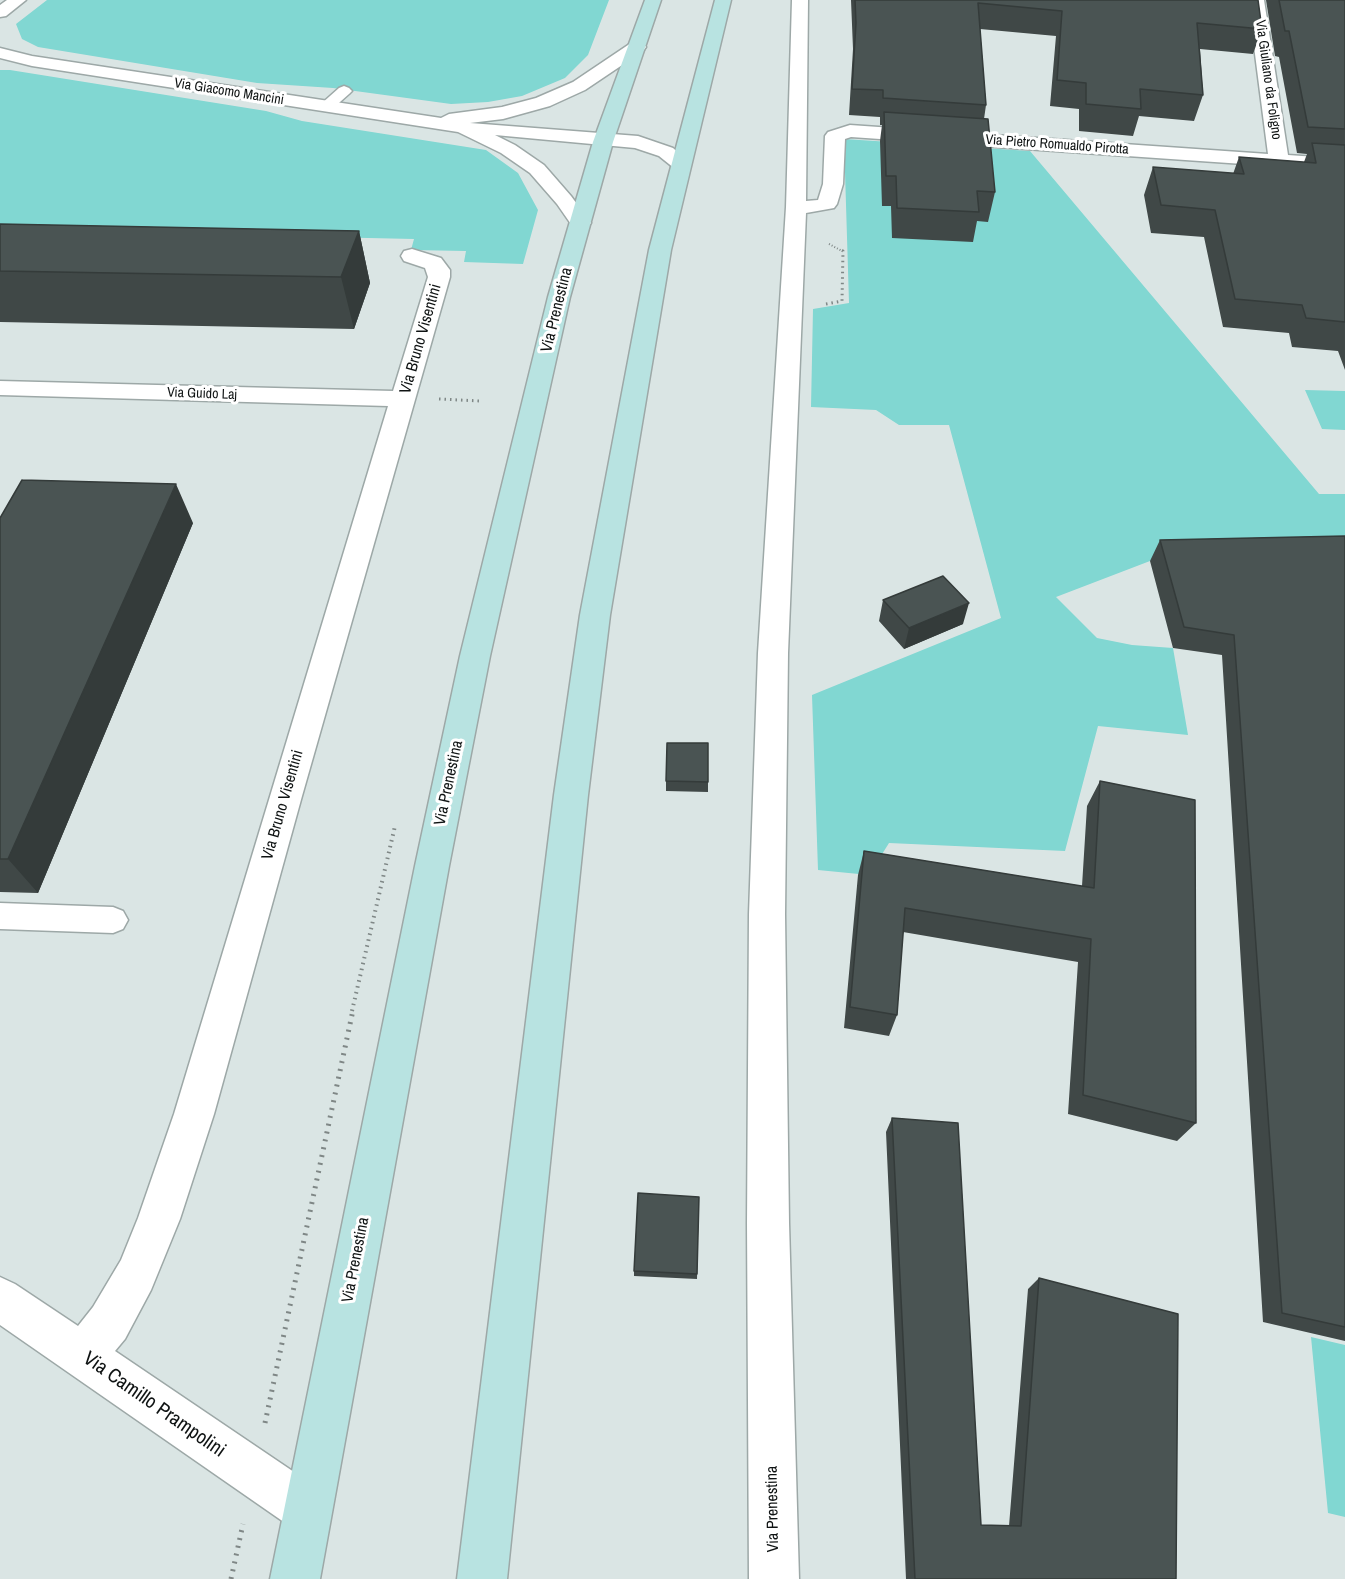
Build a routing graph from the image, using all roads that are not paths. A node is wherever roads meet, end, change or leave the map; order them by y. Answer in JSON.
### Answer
{"nodes":[{"id":1,"x":653,"y":0,"type":"edge"},
{"id":2,"x":723,"y":0,"type":"edge"},
{"id":3,"x":800,"y":0,"type":"edge"},
{"id":4,"x":1256,"y":0,"type":"edge"},
{"id":5,"x":637,"y":48,"type":"junction"},
{"id":6,"x":0,"y":53,"type":"edge"},
{"id":7,"x":0,"y":62,"type":"edge"},
{"id":8,"x":32,"y":62,"type":"junction"},
{"id":9,"x":344,"y":91,"type":"dead end"},
{"id":10,"x":326,"y":107,"type":"junction"},
{"id":11,"x":426,"y":121,"type":"junction"},
{"id":12,"x":463,"y":127,"type":"junction"},
{"id":13,"x":604,"y":138,"type":"junction"},
{"id":14,"x":1279,"y":160,"type":"junction"},
{"id":15,"x":681,"y":164,"type":"junction"},
{"id":16,"x":1345,"y":165,"type":"edge"},
{"id":17,"x":796,"y":207,"type":"junction"},
{"id":18,"x":580,"y":223,"type":"junction"},
{"id":19,"x":412,"y":256,"type":"dead end"},
{"id":20,"x":0,"y":388,"type":"edge"},
{"id":21,"x":403,"y":399,"type":"junction"},
{"id":22,"x":0,"y":916,"type":"edge"},
{"id":23,"x":113,"y":920,"type":"dead end"},
{"id":24,"x":0,"y":1299,"type":"edge"},
{"id":25,"x":82,"y":1355,"type":"junction"},
{"id":26,"x":308,"y":1510,"type":"junction"},
{"id":27,"x":295,"y":1579,"type":"edge"},
{"id":28,"x":482,"y":1579,"type":"edge"},
{"id":29,"x":774,"y":1579,"type":"edge"}],
"edges":[{"from":1,"to":5,"type":"main road","name":"Via Prenestina"},
{"from":2,"to":15,"type":"main road"},
{"from":3,"to":17,"type":"street","name":"Via Prenestina"},
{"from":4,"to":14,"type":"street","name":"Via Giuliano da Foligno"},
{"from":5,"to":11,"type":"street","name":"Via Giacomo Mancini"},
{"from":5,"to":13,"type":"main road","name":"Via Prenestina"},
{"from":6,"to":8,"type":"street","name":"Via Giacomo Mancini"},
{"from":7,"to":8,"type":"street","name":"Via Giacomo Mancini"},
{"from":8,"to":10,"type":"street","name":"Via Giacomo Mancini"},
{"from":9,"to":10,"type":"lane"},
{"from":10,"to":11,"type":"street","name":"Via Giacomo Mancini"},
{"from":11,"to":12,"type":"street","name":"Via Giacomo Mancini"},
{"from":12,"to":13,"type":"street"},
{"from":12,"to":18,"type":"street","name":"Via Giacomo Mancini"},
{"from":13,"to":15,"type":"street"},
{"from":13,"to":18,"type":"main road","name":"Via Prenestina"},
{"from":14,"to":16,"type":"street","name":"Via Pietro Romualdo Pirotta"},
{"from":14,"to":17,"type":"street","name":"Via Pietro Romualdo Pirotta"},
{"from":15,"to":28,"type":"main road"},
{"from":17,"to":29,"type":"street","name":"Via Prenestina"},
{"from":18,"to":26,"type":"main road","name":"Via Prenestina"},
{"from":19,"to":21,"type":"street","name":"Via Bruno Visentini"},
{"from":20,"to":21,"type":"street","name":"Via Guido Laj"},
{"from":21,"to":25,"type":"street","name":"Via Bruno Visentini"},
{"from":22,"to":23,"type":"lane"},
{"from":24,"to":25,"type":"street","name":"Via Camillo Prampolini"},
{"from":25,"to":26,"type":"street","name":"Via Camillo Prampolini"},
{"from":26,"to":27,"type":"main road","name":"Via Prenestina"}]}
